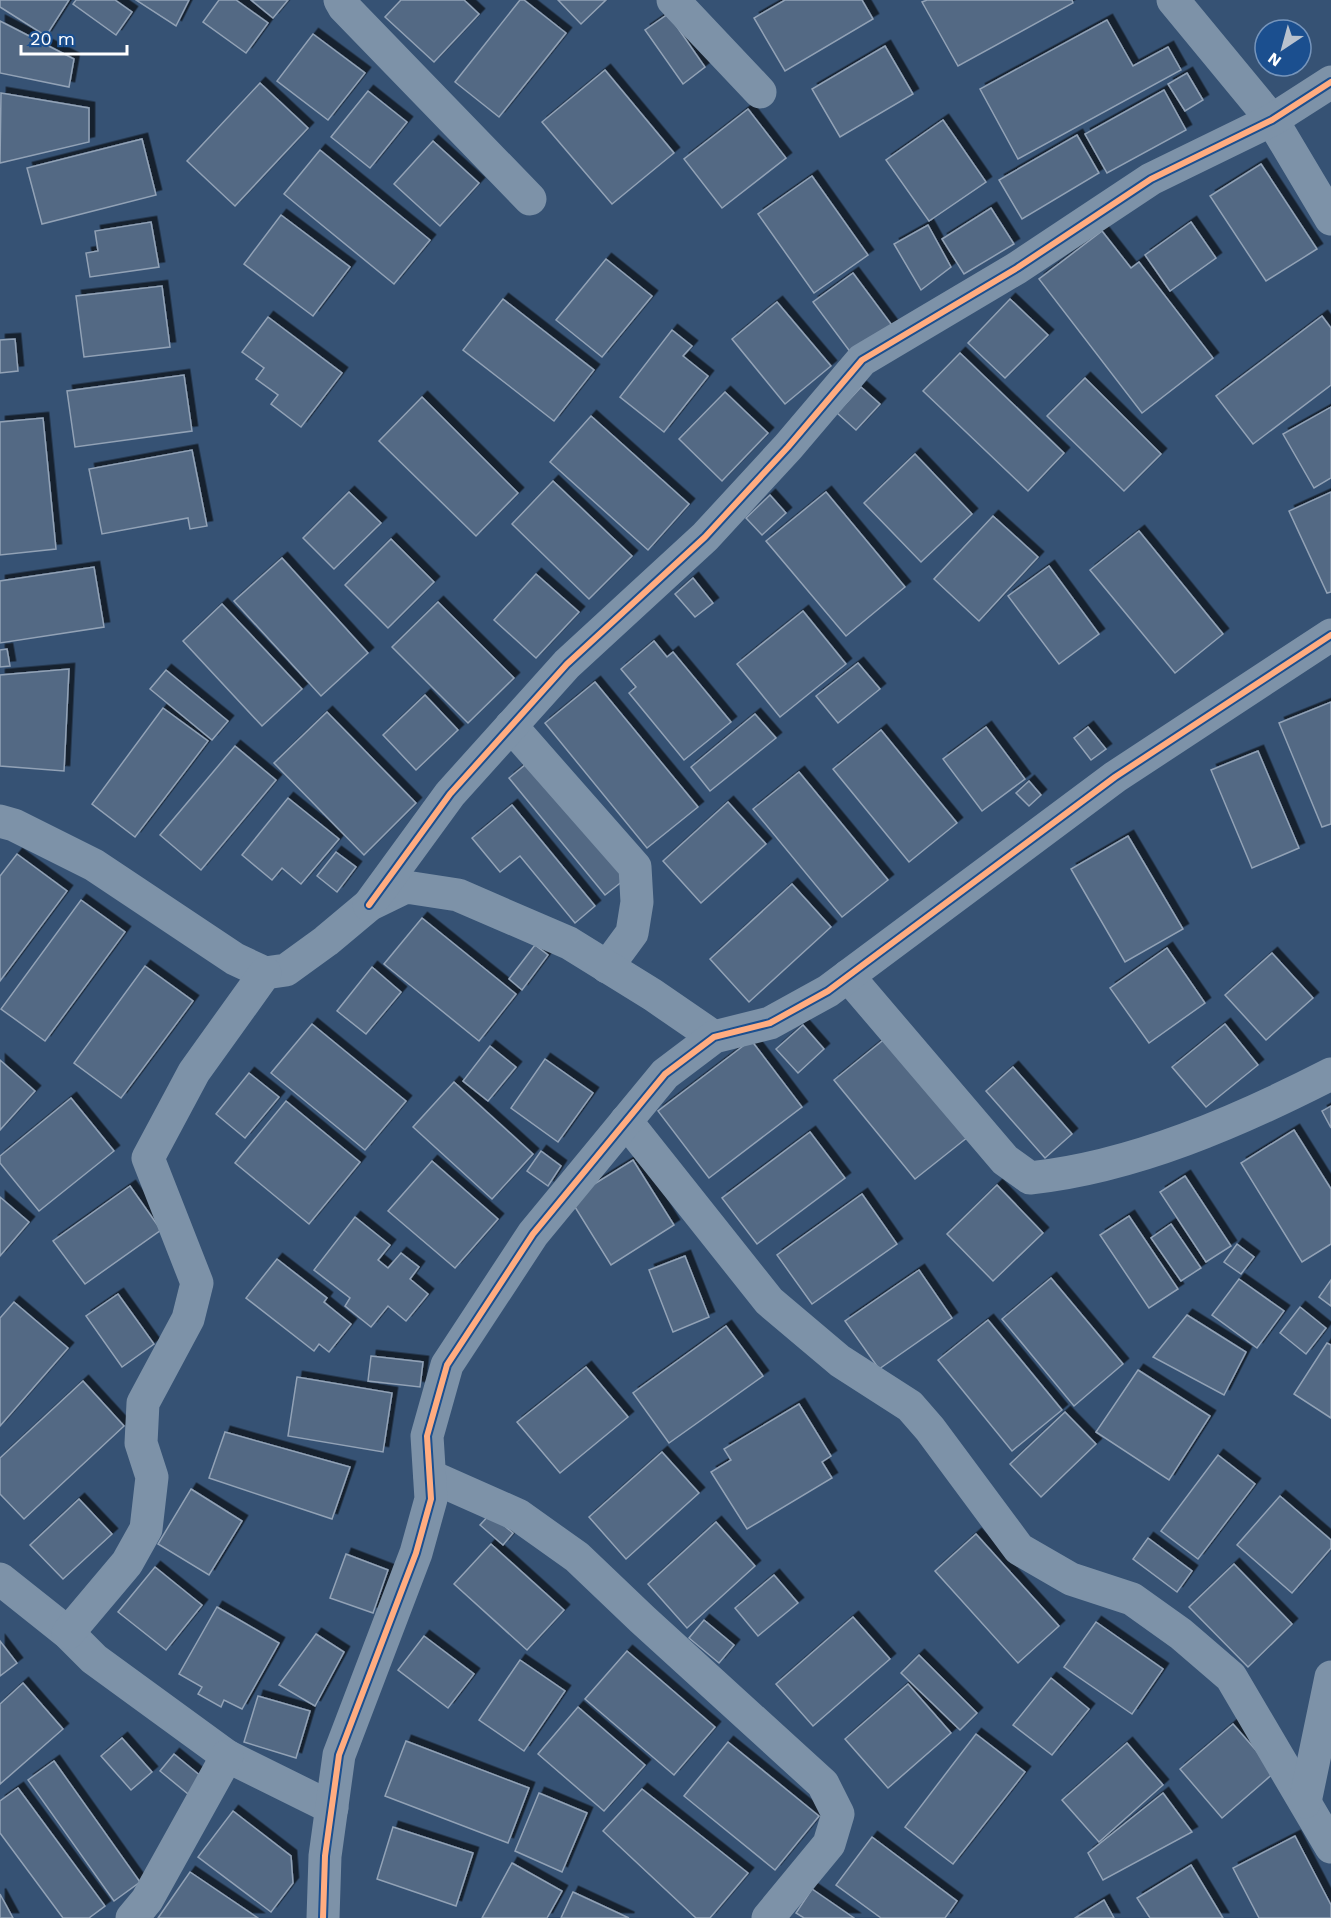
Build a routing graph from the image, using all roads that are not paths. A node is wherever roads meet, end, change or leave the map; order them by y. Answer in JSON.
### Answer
{"nodes":[{"id":1,"x":340,"y":0,"type":"edge"},
{"id":2,"x":673,"y":0,"type":"edge"},
{"id":3,"x":1173,"y":0,"type":"edge"},
{"id":4,"x":1331,"y":82,"type":"edge"},
{"id":5,"x":760,"y":92,"type":"dead end"},
{"id":6,"x":1272,"y":120,"type":"junction"},
{"id":7,"x":530,"y":199,"type":"dead end"},
{"id":8,"x":1331,"y":219,"type":"edge"},
{"id":9,"x":1331,"y":635,"type":"edge"},
{"id":10,"x":511,"y":726,"type":"junction"},
{"id":11,"x":0,"y":820,"type":"edge"},
{"id":12,"x":369,"y":905,"type":"junction"},
{"id":13,"x":607,"y":967,"type":"junction"},
{"id":14,"x":265,"y":973,"type":"junction"},
{"id":15,"x":848,"y":976,"type":"junction"},
{"id":16,"x":714,"y":1037,"type":"junction"},
{"id":17,"x":1331,"y":1074,"type":"edge"},
{"id":18,"x":626,"y":1121,"type":"junction"},
{"id":19,"x":430,"y":1476,"type":"junction"},
{"id":20,"x":0,"y":1580,"type":"edge"},
{"id":21,"x":68,"y":1633,"type":"junction"},
{"id":22,"x":1331,"y":1677,"type":"edge"},
{"id":23,"x":226,"y":1756,"type":"junction"},
{"id":24,"x":1305,"y":1802,"type":"junction"},
{"id":25,"x":332,"y":1808,"type":"junction"},
{"id":26,"x":1331,"y":1847,"type":"edge"},
{"id":27,"x":132,"y":1918,"type":"edge"},
{"id":28,"x":323,"y":1918,"type":"edge"},
{"id":29,"x":768,"y":1918,"type":"edge"}],
"edges":[{"from":1,"to":7,"type":"street"},
{"from":2,"to":5,"type":"street"},
{"from":3,"to":6,"type":"street"},
{"from":4,"to":6,"type":"street"},
{"from":6,"to":8,"type":"street"},
{"from":6,"to":10,"type":"street"},
{"from":9,"to":15,"type":"street"},
{"from":10,"to":12,"type":"street"},
{"from":10,"to":13,"type":"street"},
{"from":11,"to":14,"type":"street"},
{"from":12,"to":13,"type":"street"},
{"from":12,"to":14,"type":"street"},
{"from":13,"to":16,"type":"street"},
{"from":14,"to":21,"type":"street"},
{"from":15,"to":16,"type":"street"},
{"from":15,"to":17,"type":"street"},
{"from":16,"to":18,"type":"street"},
{"from":18,"to":19,"type":"street"},
{"from":18,"to":24,"type":"street"},
{"from":19,"to":25,"type":"street"},
{"from":19,"to":29,"type":"street"},
{"from":20,"to":21,"type":"street"},
{"from":21,"to":23,"type":"street"},
{"from":22,"to":24,"type":"street"},
{"from":23,"to":25,"type":"street"},
{"from":23,"to":27,"type":"street"},
{"from":24,"to":26,"type":"street"},
{"from":25,"to":28,"type":"street"}]}
